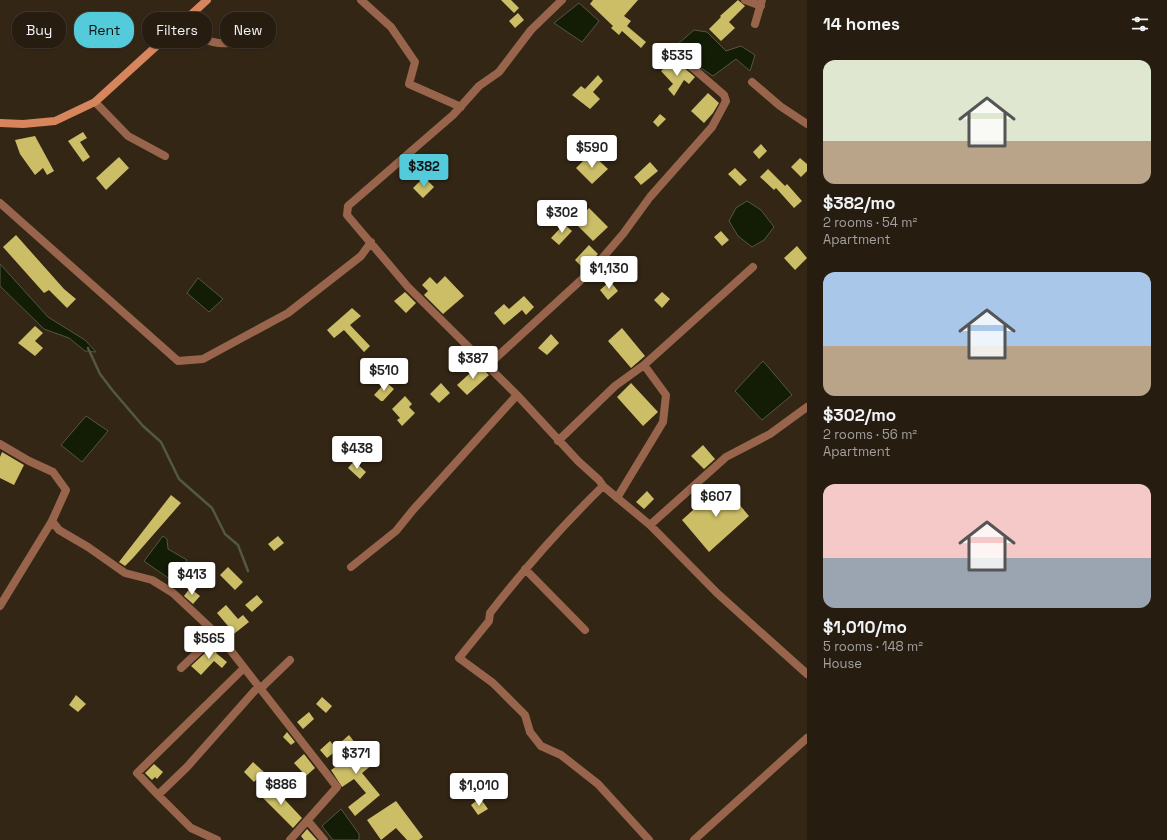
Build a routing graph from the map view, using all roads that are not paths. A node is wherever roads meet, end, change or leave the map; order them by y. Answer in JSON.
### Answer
{"nodes":[{"id":1,"x":206,"y":0,"type":"edge"},
{"id":2,"x":361,"y":0,"type":"edge"},
{"id":3,"x":562,"y":0,"type":"edge"},
{"id":4,"x":745,"y":0,"type":"edge"},
{"id":5,"x":761,"y":3,"type":"edge"},
{"id":6,"x":194,"y":12,"type":"edge"},
{"id":7,"x":755,"y":24,"type":"dead end"},
{"id":8,"x":155,"y":48,"type":"edge"},
{"id":9,"x":687,"y":63,"type":"dead end"},
{"id":10,"x":752,"y":82,"type":"dead end"},
{"id":11,"x":95,"y":102,"type":"junction"},
{"id":12,"x":461,"y":107,"type":"junction"},
{"id":13,"x":0,"y":123,"type":"edge"},
{"id":14,"x":807,"y":124,"type":"edge"},
{"id":15,"x":165,"y":156,"type":"dead end"},
{"id":16,"x":0,"y":203,"type":"edge"},
{"id":17,"x":371,"y":242,"type":"junction"},
{"id":18,"x":754,"y":267,"type":"dead end"},
{"id":19,"x":644,"y":365,"type":"junction"},
{"id":20,"x":487,"y":366,"type":"junction"},
{"id":21,"x":518,"y":395,"type":"junction"},
{"id":22,"x":807,"y":407,"type":"edge"},
{"id":23,"x":558,"y":441,"type":"junction"},
{"id":24,"x":0,"y":444,"type":"edge"},
{"id":25,"x":603,"y":486,"type":"junction"},
{"id":26,"x":617,"y":498,"type":"junction"},
{"id":27,"x":52,"y":521,"type":"junction"},
{"id":28,"x":650,"y":525,"type":"junction"},
{"id":29,"x":351,"y":567,"type":"dead end"},
{"id":30,"x":525,"y":570,"type":"junction"},
{"id":31,"x":0,"y":606,"type":"edge"},
{"id":32,"x":585,"y":630,"type":"dead end"},
{"id":33,"x":217,"y":634,"type":"junction"},
{"id":34,"x":290,"y":660,"type":"dead end"},
{"id":35,"x":181,"y":668,"type":"dead end"},
{"id":36,"x":244,"y":668,"type":"junction"},
{"id":37,"x":807,"y":674,"type":"edge"},
{"id":38,"x":259,"y":688,"type":"junction"},
{"id":39,"x":807,"y":738,"type":"edge"},
{"id":40,"x":158,"y":795,"type":"junction"},
{"id":41,"x":308,"y":820,"type":"junction"},
{"id":42,"x":218,"y":840,"type":"edge"},
{"id":43,"x":290,"y":840,"type":"edge"},
{"id":44,"x":324,"y":840,"type":"edge"},
{"id":45,"x":649,"y":840,"type":"edge"},
{"id":46,"x":694,"y":840,"type":"edge"}],
"edges":[{"from":1,"to":6,"type":"main road"},
{"from":2,"to":12,"type":"street"},
{"from":3,"to":12,"type":"street"},
{"from":4,"to":5,"type":"street"},
{"from":5,"to":7,"type":"street"},
{"from":8,"to":11,"type":"main road"},
{"from":9,"to":20,"type":"street"},
{"from":10,"to":14,"type":"street"},
{"from":11,"to":13,"type":"main road"},
{"from":11,"to":15,"type":"street"},
{"from":12,"to":17,"type":"street"},
{"from":16,"to":17,"type":"street"},
{"from":17,"to":20,"type":"street"},
{"from":18,"to":19,"type":"street"},
{"from":19,"to":23,"type":"street"},
{"from":19,"to":26,"type":"street"},
{"from":20,"to":21,"type":"street"},
{"from":21,"to":23,"type":"street"},
{"from":21,"to":29,"type":"street"},
{"from":22,"to":28,"type":"street"},
{"from":23,"to":25,"type":"street"},
{"from":24,"to":27,"type":"street"},
{"from":25,"to":26,"type":"street"},
{"from":25,"to":30,"type":"street"},
{"from":26,"to":28,"type":"street"},
{"from":27,"to":31,"type":"street"},
{"from":27,"to":33,"type":"street"},
{"from":28,"to":37,"type":"street"},
{"from":30,"to":32,"type":"street"},
{"from":30,"to":45,"type":"street"},
{"from":33,"to":35,"type":"street"},
{"from":33,"to":36,"type":"street"},
{"from":34,"to":38,"type":"street"},
{"from":36,"to":38,"type":"street"},
{"from":36,"to":40,"type":"street"},
{"from":38,"to":40,"type":"street"},
{"from":38,"to":41,"type":"street"},
{"from":39,"to":46,"type":"street"},
{"from":40,"to":42,"type":"street"},
{"from":41,"to":43,"type":"street"},
{"from":41,"to":44,"type":"street"}]}
